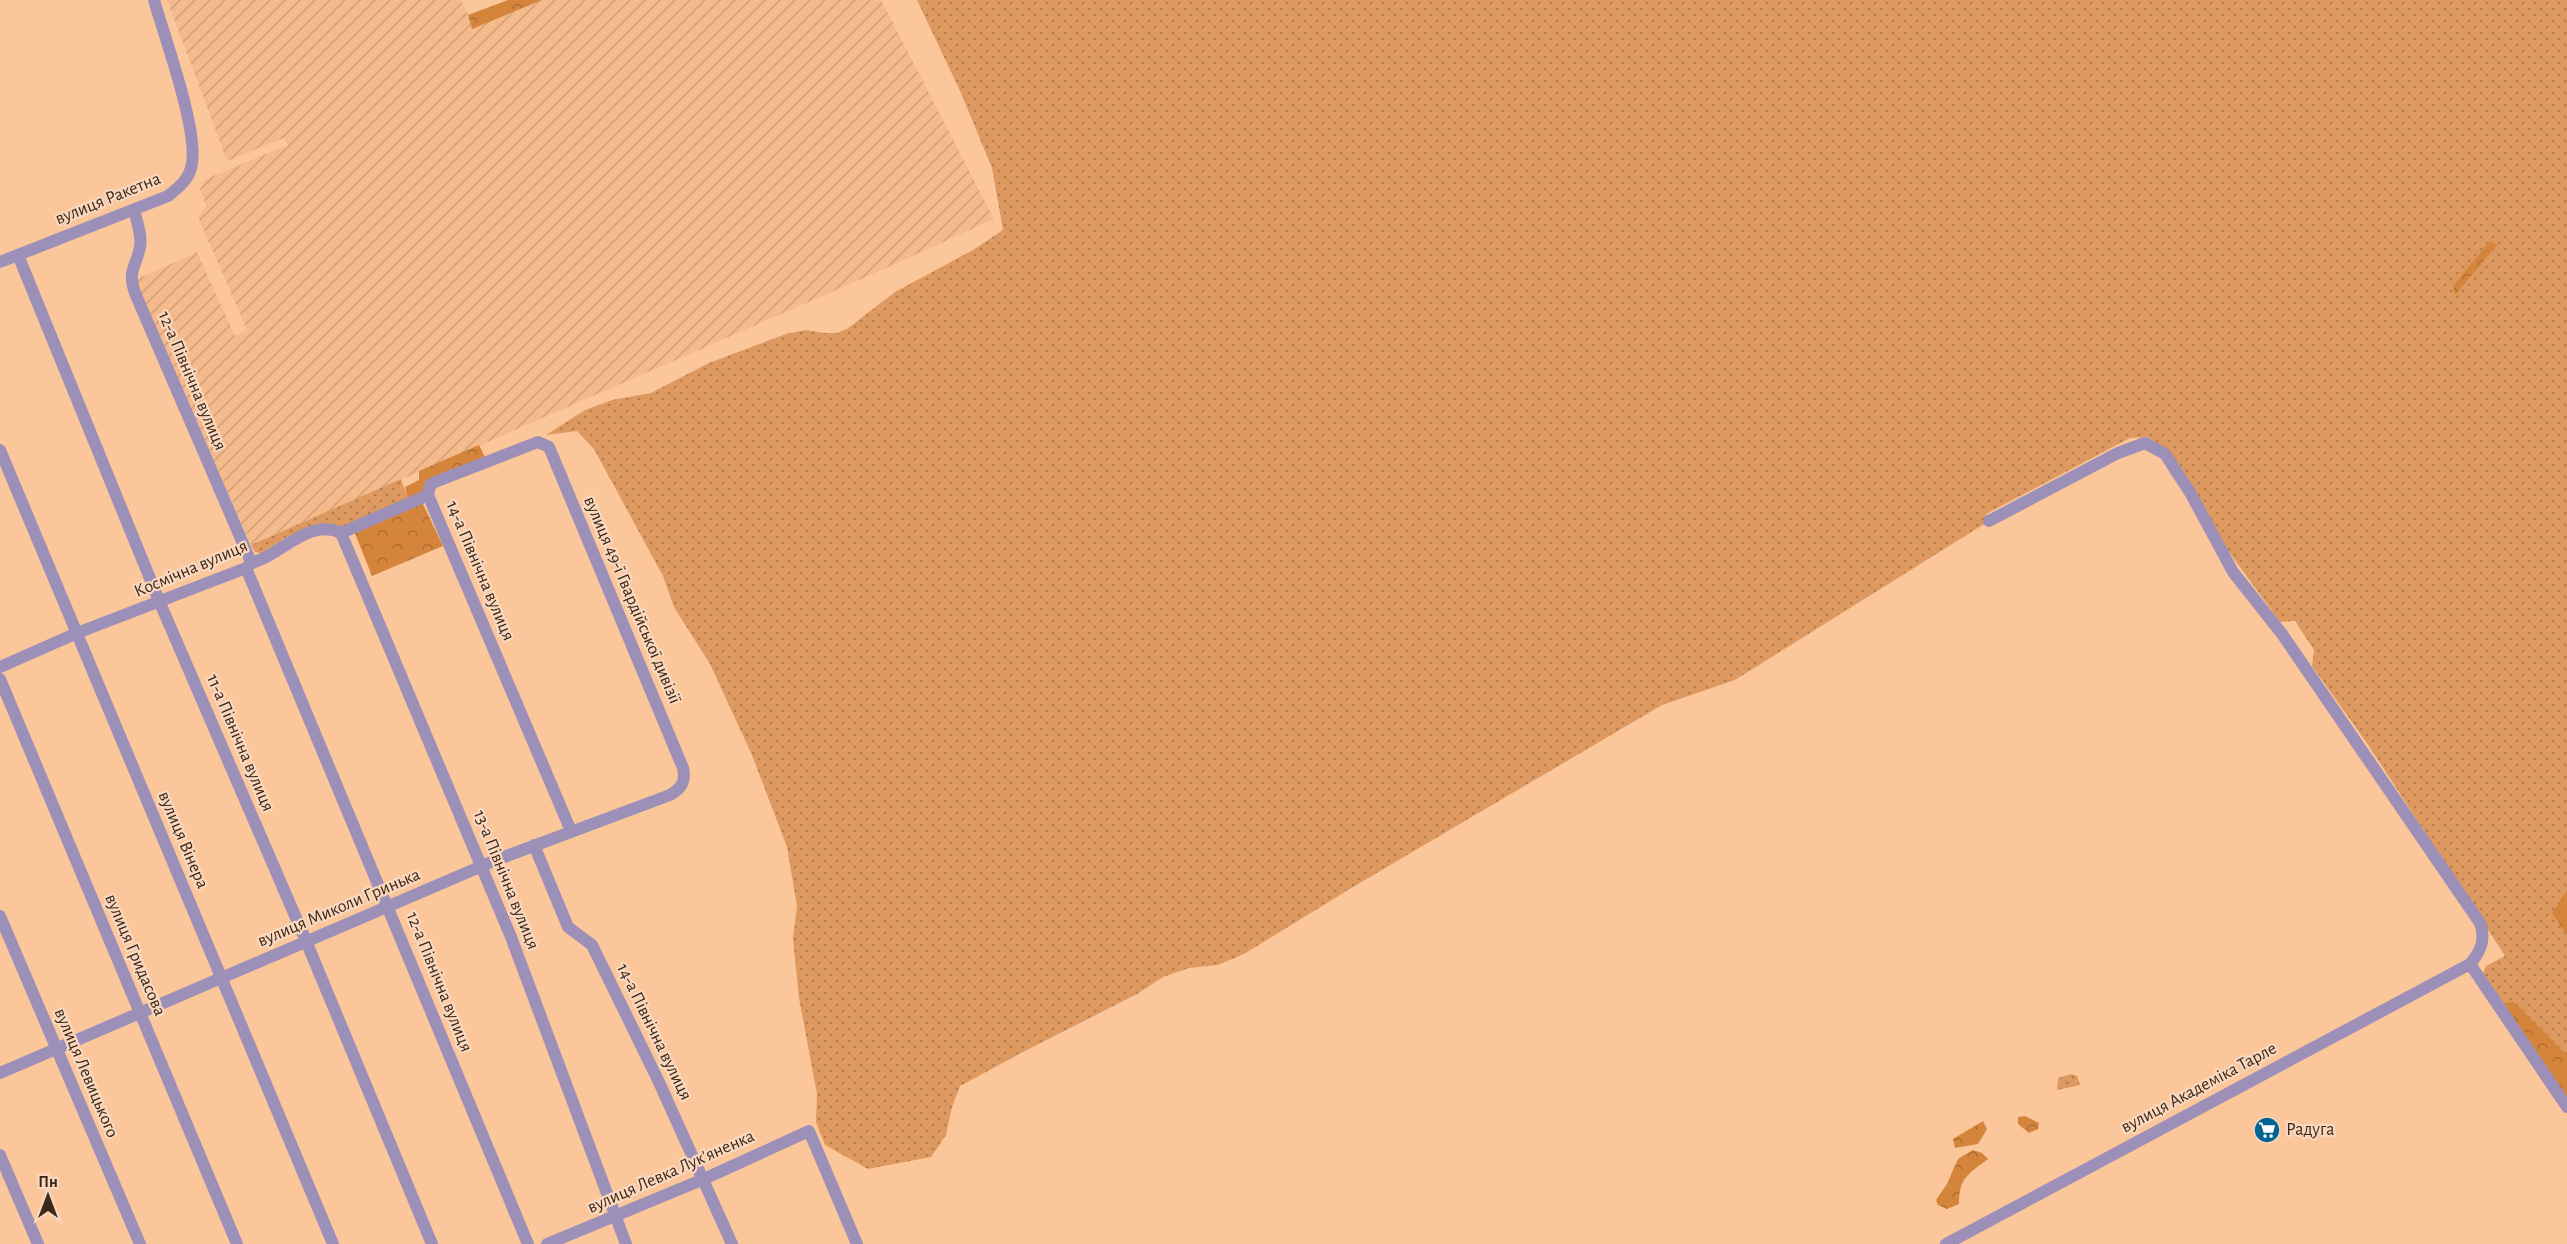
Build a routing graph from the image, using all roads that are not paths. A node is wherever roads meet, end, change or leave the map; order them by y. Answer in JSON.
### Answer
{"nodes":[{"id":1,"x":154,"y":0,"type":"edge"},
{"id":2,"x":134,"y":210,"type":"junction"},
{"id":3,"x":18,"y":255,"type":"junction"},
{"id":4,"x":0,"y":262,"type":"edge"},
{"id":5,"x":542,"y":442,"type":"joint"},
{"id":6,"x":0,"y":450,"type":"edge"},
{"id":7,"x":428,"y":493,"type":"junction"},
{"id":8,"x":1989,"y":521,"type":"dead end"},
{"id":9,"x":341,"y":533,"type":"junction"},
{"id":10,"x":249,"y":565,"type":"junction"},
{"id":11,"x":160,"y":603,"type":"junction"},
{"id":12,"x":77,"y":633,"type":"junction"},
{"id":13,"x":0,"y":667,"type":"edge"},
{"id":14,"x":0,"y":679,"type":"edge"},
{"id":15,"x":685,"y":775,"type":"joint"},
{"id":16,"x":572,"y":831,"type":"junction"},
{"id":17,"x":534,"y":845,"type":"junction"},
{"id":18,"x":483,"y":867,"type":"junction"},
{"id":19,"x":388,"y":905,"type":"junction"},
{"id":20,"x":0,"y":916,"type":"edge"},
{"id":21,"x":306,"y":942,"type":"junction"},
{"id":22,"x":2470,"y":964,"type":"junction"},
{"id":23,"x":221,"y":977,"type":"junction"},
{"id":24,"x":140,"y":1013,"type":"junction"},
{"id":25,"x":56,"y":1050,"type":"junction"},
{"id":26,"x":0,"y":1073,"type":"edge"},
{"id":27,"x":2567,"y":1107,"type":"edge"},
{"id":28,"x":0,"y":1155,"type":"edge"},
{"id":29,"x":704,"y":1179,"type":"junction"},
{"id":30,"x":615,"y":1217,"type":"junction"},
{"id":31,"x":38,"y":1244,"type":"edge"},
{"id":32,"x":140,"y":1244,"type":"edge"},
{"id":33,"x":237,"y":1244,"type":"edge"},
{"id":34,"x":333,"y":1244,"type":"edge"},
{"id":35,"x":432,"y":1244,"type":"edge"},
{"id":36,"x":528,"y":1244,"type":"edge"},
{"id":37,"x":547,"y":1244,"type":"edge"},
{"id":38,"x":626,"y":1244,"type":"edge"},
{"id":39,"x":732,"y":1244,"type":"edge"},
{"id":40,"x":857,"y":1244,"type":"edge"},
{"id":41,"x":1946,"y":1244,"type":"edge"}],
"edges":[{"from":1,"to":2,"type":"street","name":"вулиця Ракетна"},
{"from":2,"to":3,"type":"street","name":"вулиця Ракетна"},
{"from":2,"to":10,"type":"street","name":"12-а Північна вулиця"},
{"from":3,"to":4,"type":"street","name":"вулиця Ракетна"},
{"from":3,"to":11,"type":"street","name":"11-а Північна вулиця"},
{"from":5,"to":7,"type":"street","name":"Космічна вулиця"},
{"from":5,"to":15,"type":"street","name":"вулиця 49-ї Гвардійської дивізії"},
{"from":6,"to":12,"type":"street","name":"вулиця Вінера"},
{"from":7,"to":9,"type":"street","name":"Космічна вулиця"},
{"from":7,"to":16,"type":"street","name":"14-а Північна вулиця"},
{"from":8,"to":22,"type":"street"},
{"from":9,"to":10,"type":"street","name":"Космічна вулиця"},
{"from":9,"to":18,"type":"street","name":"13-а Північна вулиця"},
{"from":10,"to":11,"type":"street","name":"Космічна вулиця"},
{"from":10,"to":19,"type":"street","name":"12-а Північна вулиця"},
{"from":11,"to":12,"type":"street","name":"Космічна вулиця"},
{"from":11,"to":21,"type":"street","name":"11-а Північна вулиця"},
{"from":12,"to":13,"type":"street","name":"Космічна вулиця"},
{"from":12,"to":23,"type":"street","name":"вулиця Вінера"},
{"from":14,"to":24,"type":"street","name":"вулиця Гридасова"},
{"from":15,"to":16,"type":"street","name":"вулиця Миколи Гринька"},
{"from":16,"to":17,"type":"street","name":"вулиця Миколи Гринька"},
{"from":17,"to":18,"type":"street","name":"вулиця Миколи Гринька"},
{"from":17,"to":29,"type":"street","name":"14-а Північна вулиця"},
{"from":18,"to":19,"type":"street","name":"вулиця Миколи Гринька"},
{"from":18,"to":30,"type":"street","name":"13-а Північна вулиця"},
{"from":19,"to":21,"type":"street","name":"вулиця Миколи Гринька"},
{"from":19,"to":36,"type":"street","name":"12-а Північна вулиця"},
{"from":20,"to":25,"type":"street","name":"вулиця Левицького"},
{"from":21,"to":23,"type":"street","name":"вулиця Миколи Гринька"},
{"from":21,"to":35,"type":"street","name":"11-а Північна вулиця"},
{"from":22,"to":27,"type":"street"},
{"from":22,"to":41,"type":"street","name":"вулиця Академіка Тарле"},
{"from":23,"to":24,"type":"street","name":"вулиця Миколи Гринька"},
{"from":23,"to":34,"type":"street","name":"вулиця Вінера"},
{"from":24,"to":25,"type":"street","name":"вулиця Миколи Гринька"},
{"from":24,"to":33,"type":"street","name":"вулиця Гридасова"},
{"from":25,"to":26,"type":"street","name":"вулиця Миколи Гринька"},
{"from":25,"to":32,"type":"street","name":"вулиця Левицького"},
{"from":28,"to":31,"type":"street"},
{"from":29,"to":30,"type":"street","name":"вулиця Левка Лук'яненка"},
{"from":29,"to":39,"type":"street","name":"14-а Північна вулиця"},
{"from":29,"to":40,"type":"street","name":"вулиця Левка Лук'яненка"},
{"from":30,"to":37,"type":"street","name":"вулиця Левка Лук'яненка"},
{"from":30,"to":38,"type":"street","name":"13-а Північна вулиця"}]}
